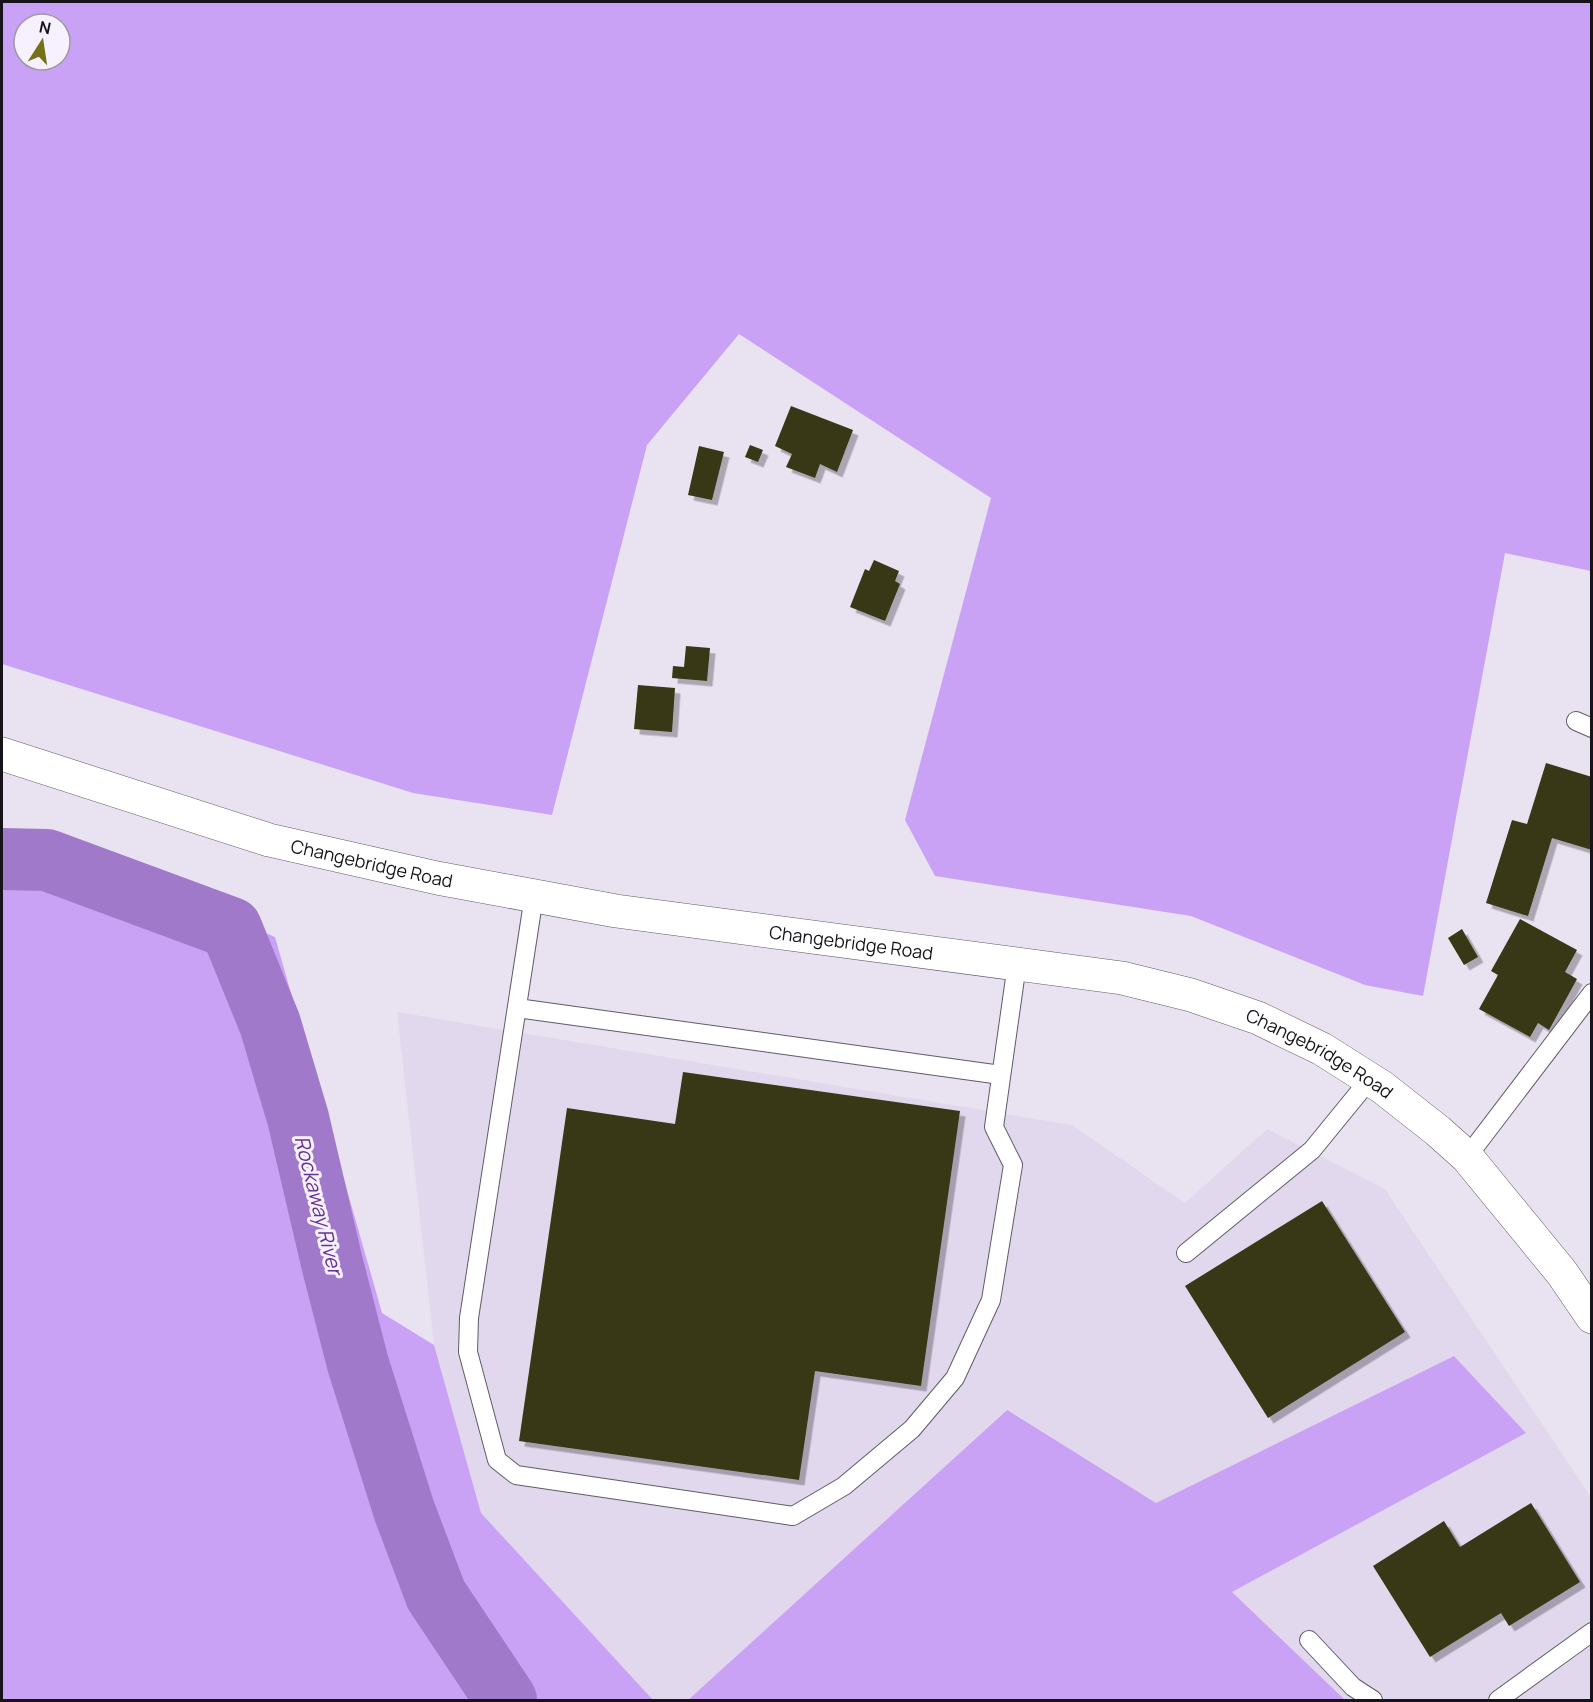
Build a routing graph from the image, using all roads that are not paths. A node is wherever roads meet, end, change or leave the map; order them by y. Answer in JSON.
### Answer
{"nodes":[{"id":1,"x":2,"y":754,"type":"edge"},
{"id":2,"x":534,"y":896,"type":"junction"},
{"id":3,"x":1017,"y":964,"type":"junction"},
{"id":4,"x":1592,"y":993,"type":"edge"},
{"id":5,"x":517,"y":1008,"type":"junction"},
{"id":6,"x":1001,"y":1076,"type":"junction"},
{"id":7,"x":1370,"y":1079,"type":"junction"},
{"id":8,"x":1467,"y":1157,"type":"junction"},
{"id":9,"x":1186,"y":1253,"type":"dead end"},
{"id":10,"x":1592,"y":1317,"type":"edge"},
{"id":11,"x":1592,"y":1632,"type":"edge"},
{"id":12,"x":1309,"y":1640,"type":"dead end"},
{"id":13,"x":1373,"y":1701,"type":"edge"},
{"id":14,"x":1498,"y":1701,"type":"edge"}],
"edges":[{"from":1,"to":2,"type":"main road","name":"Changebridge Road"},
{"from":2,"to":3,"type":"main road","name":"Changebridge Road"},
{"from":2,"to":5,"type":"lane"},
{"from":3,"to":6,"type":"lane"},
{"from":3,"to":7,"type":"main road","name":"Changebridge Road"},
{"from":4,"to":8,"type":"lane"},
{"from":5,"to":6,"type":"lane"},
{"from":5,"to":6,"type":"lane"},
{"from":7,"to":8,"type":"main road","name":"Changebridge Road"},
{"from":7,"to":9,"type":"lane"},
{"from":8,"to":10,"type":"main road","name":"Changebridge Road"},
{"from":11,"to":14,"type":"lane"},
{"from":12,"to":13,"type":"lane"}]}
